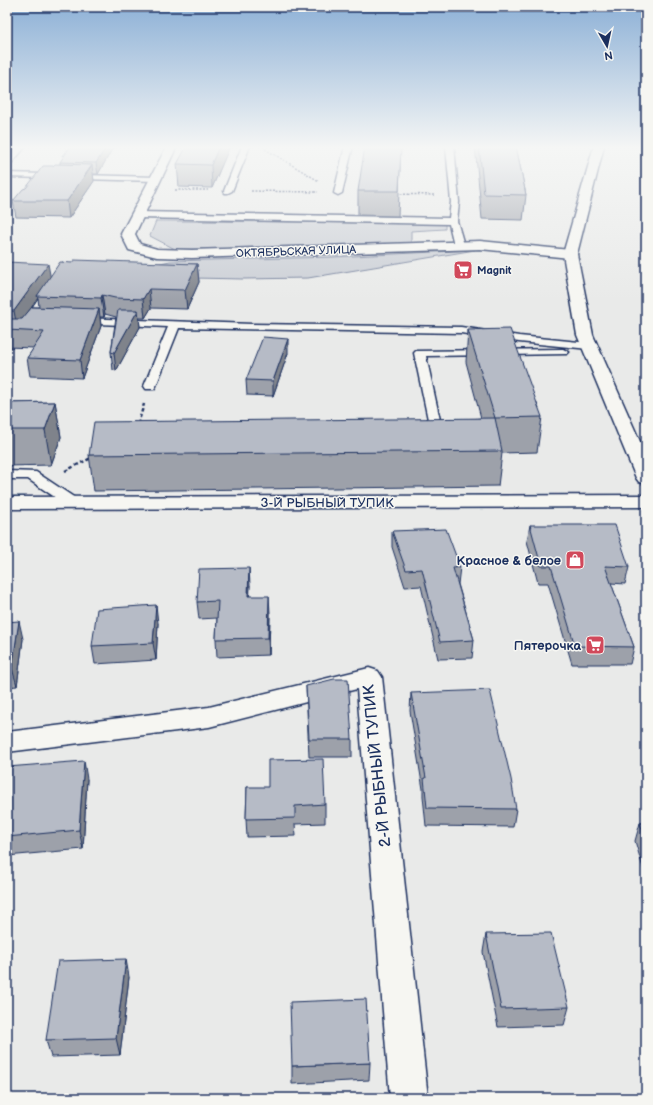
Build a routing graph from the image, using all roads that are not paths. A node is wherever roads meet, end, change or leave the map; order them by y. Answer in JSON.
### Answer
{"nodes":[{"id":1,"x":146,"y":198,"type":"edge"},
{"id":2,"x":455,"y":198,"type":"edge"},
{"id":3,"x":585,"y":198,"type":"edge"},
{"id":4,"x":138,"y":215,"type":"junction"},
{"id":5,"x":452,"y":221,"type":"junction"},
{"id":6,"x":459,"y":245,"type":"junction"},
{"id":7,"x":570,"y":254,"type":"junction"},
{"id":8,"x":69,"y":320,"type":"edge"},
{"id":9,"x":175,"y":324,"type":"junction"},
{"id":10,"x":590,"y":349,"type":"junction"},
{"id":11,"x":150,"y":386,"type":"road end"},
{"id":12,"x":436,"y":429,"type":"edge"},
{"id":13,"x":7,"y":475,"type":"edge"},
{"id":14,"x":646,"y":478,"type":"edge"},
{"id":15,"x":646,"y":501,"type":"edge"},
{"id":16,"x":7,"y":503,"type":"edge"},
{"id":17,"x":73,"y":503,"type":"junction"},
{"id":18,"x":7,"y":742,"type":"edge"},
{"id":19,"x":408,"y":1098,"type":"edge"}],
"edges":[{"from":1,"to":4,"type":"street","name":"ОКТЯБРЬСКАЯ УЛИЦА"},
{"from":2,"to":5,"type":"lane"},
{"from":3,"to":7,"type":"street"},
{"from":4,"to":5,"type":"lane"},
{"from":4,"to":6,"type":"street","name":"ОКТЯБРЬСКАЯ УЛИЦА"},
{"from":5,"to":6,"type":"lane"},
{"from":6,"to":7,"type":"street","name":"ОКТЯБРЬСКАЯ УЛИЦА"},
{"from":7,"to":10,"type":"street"},
{"from":8,"to":9,"type":"lane"},
{"from":9,"to":10,"type":"lane"},
{"from":9,"to":11,"type":"lane"},
{"from":10,"to":12,"type":"lane"},
{"from":10,"to":14,"type":"street"},
{"from":13,"to":17,"type":"lane"},
{"from":15,"to":17,"type":"street","name":"3-Й РЫБНЫЙ ТУПИК"},
{"from":16,"to":17,"type":"street","name":"3-Й РЫБНЫЙ ТУПИК"},
{"from":18,"to":19,"type":"street","name":"2-Й РЫБНЫЙ ТУПИК"}]}
